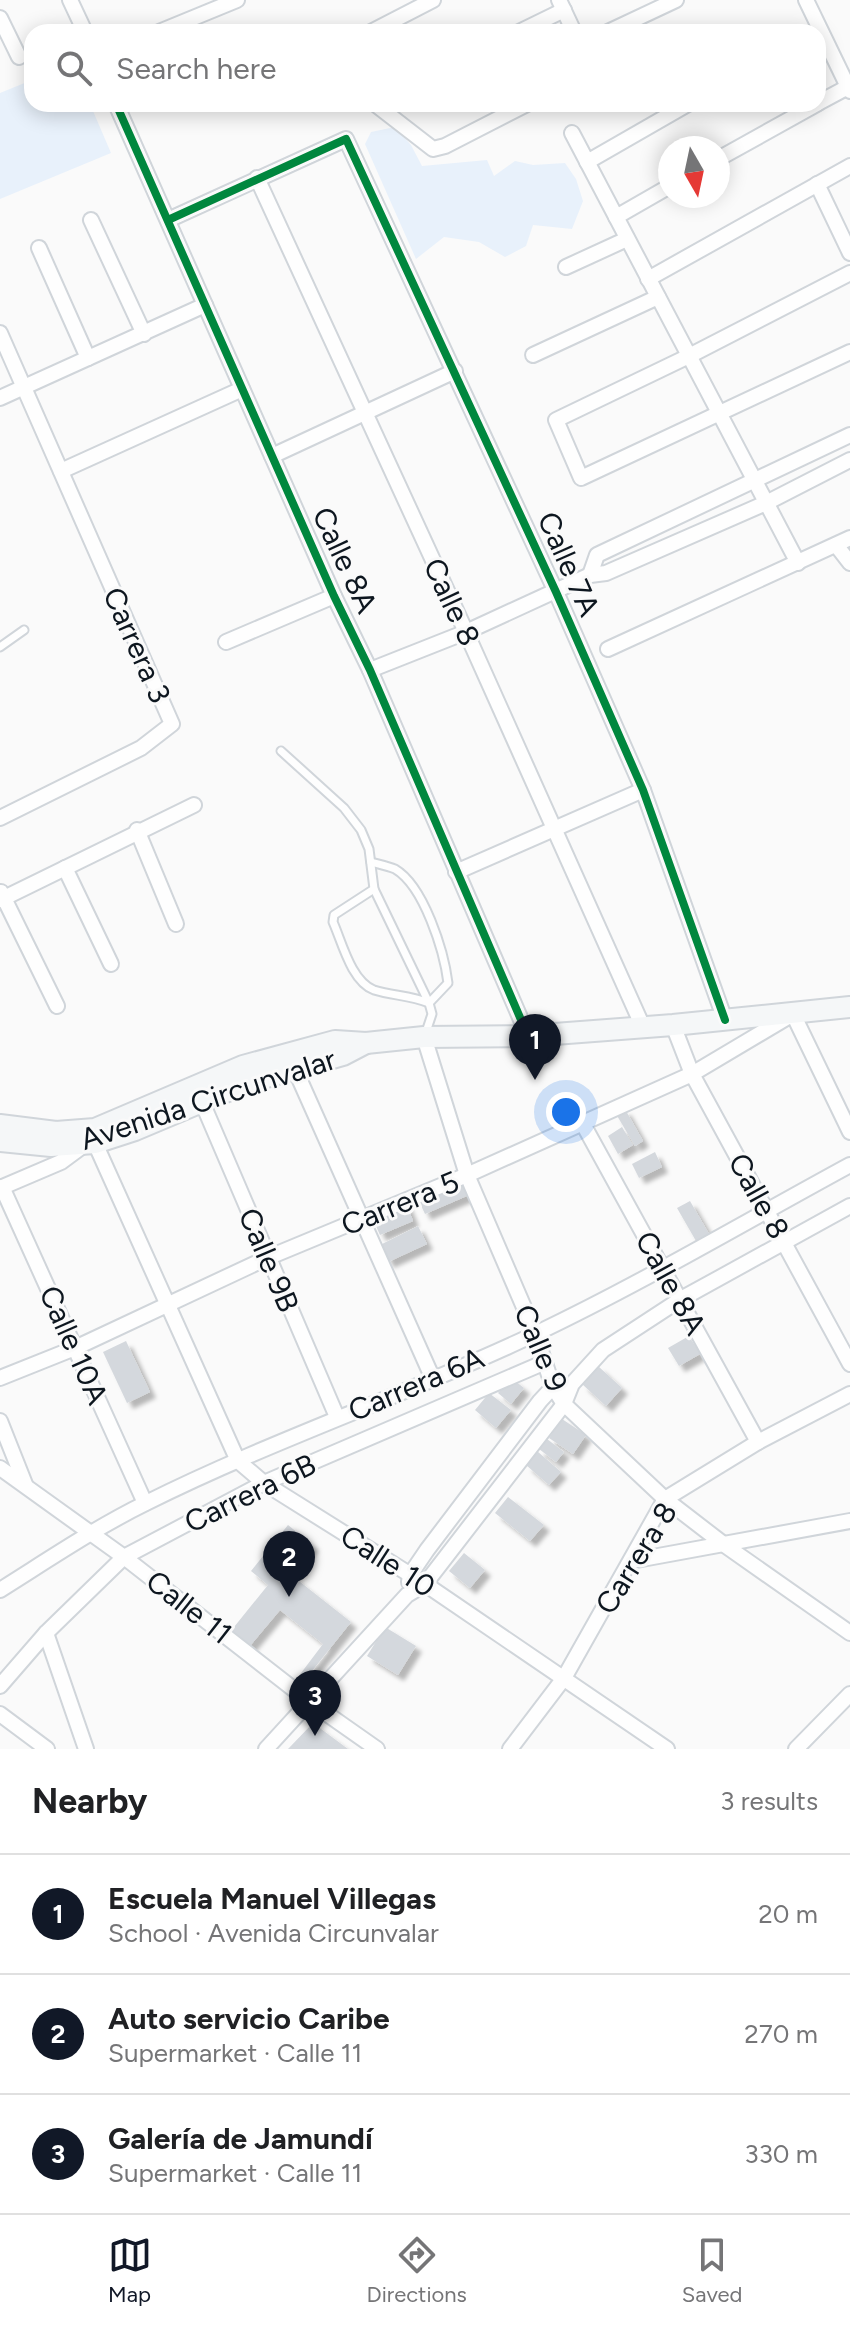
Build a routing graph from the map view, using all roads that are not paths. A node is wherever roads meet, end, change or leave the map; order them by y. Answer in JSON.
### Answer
{"nodes":[{"id":1,"x":70,"y":0,"type":"edge"},
{"id":2,"x":237,"y":0,"type":"edge"},
{"id":3,"x":433,"y":0,"type":"edge"},
{"id":4,"x":676,"y":0,"type":"edge"},
{"id":5,"x":806,"y":0,"type":"edge"},
{"id":6,"x":561,"y":5,"type":"edge"},
{"id":7,"x":0,"y":18,"type":"edge"},
{"id":8,"x":81,"y":24,"type":"edge"},
{"id":9,"x":178,"y":24,"type":"edge"},
{"id":10,"x":386,"y":24,"type":"edge"},
{"id":11,"x":531,"y":24,"type":"edge"},
{"id":12,"x":570,"y":24,"type":"edge"},
{"id":13,"x":625,"y":24,"type":"edge"},
{"id":14,"x":815,"y":24,"type":"edge"},
{"id":15,"x":826,"y":47,"type":"edge"},
{"id":16,"x":19,"y":57,"type":"dead end"},
{"id":17,"x":849,"y":89,"type":"edge"},
{"id":18,"x":826,"y":100,"type":"edge"},
{"id":19,"x":120,"y":112,"type":"edge"},
{"id":20,"x":385,"y":112,"type":"edge"},
{"id":21,"x":511,"y":112,"type":"edge"},
{"id":22,"x":674,"y":112,"type":"edge"},
{"id":23,"x":803,"y":112,"type":"edge"},
{"id":24,"x":572,"y":133,"type":"dead end"},
{"id":25,"x":730,"y":152,"type":"edge"},
{"id":26,"x":587,"y":162,"type":"junction"},
{"id":27,"x":850,"y":166,"type":"edge"},
{"id":28,"x":257,"y":178,"type":"junction"},
{"id":29,"x":817,"y":184,"type":"junction"},
{"id":30,"x":658,"y":193,"type":"edge"},
{"id":31,"x":616,"y":217,"type":"junction"},
{"id":32,"x":91,"y":220,"type":"dead end"},
{"id":33,"x":168,"y":220,"type":"junction"},
{"id":34,"x":627,"y":239,"type":"junction"},
{"id":35,"x":39,"y":248,"type":"dead end"},
{"id":36,"x":850,"y":253,"type":"edge"},
{"id":37,"x":566,"y":267,"type":"dead end"},
{"id":38,"x":850,"y":273,"type":"edge"},
{"id":39,"x":648,"y":279,"type":"junction"},
{"id":40,"x":658,"y":297,"type":"junction"},
{"id":41,"x":205,"y":305,"type":"junction"},
{"id":42,"x":0,"y":333,"type":"edge"},
{"id":43,"x":144,"y":334,"type":"junction"},
{"id":44,"x":850,"y":352,"type":"edge"},
{"id":45,"x":533,"y":355,"type":"dead end"},
{"id":46,"x":689,"y":356,"type":"junction"},
{"id":47,"x":88,"y":358,"type":"junction"},
{"id":48,"x":455,"y":371,"type":"junction"},
{"id":49,"x":25,"y":387,"type":"junction"},
{"id":50,"x":242,"y":389,"type":"junction"},
{"id":51,"x":0,"y":398,"type":"edge"},
{"id":52,"x":363,"y":413,"type":"junction"},
{"id":53,"x":720,"y":415,"type":"junction"},
{"id":54,"x":850,"y":435,"type":"edge"},
{"id":55,"x":272,"y":456,"type":"junction"},
{"id":56,"x":850,"y":460,"type":"edge"},
{"id":57,"x":61,"y":471,"type":"junction"},
{"id":58,"x":755,"y":482,"type":"junction"},
{"id":59,"x":766,"y":503,"type":"junction"},
{"id":60,"x":843,"y":542,"type":"edge"},
{"id":61,"x":798,"y":563,"type":"junction"},
{"id":62,"x":850,"y":563,"type":"edge"},
{"id":63,"x":590,"y":575,"type":"junction"},
{"id":64,"x":556,"y":592,"type":"junction"},
{"id":65,"x":334,"y":596,"type":"junction"},
{"id":66,"x":24,"y":630,"type":"dead end"},
{"id":67,"x":466,"y":632,"type":"junction"},
{"id":68,"x":226,"y":642,"type":"dead end"},
{"id":69,"x":0,"y":647,"type":"edge"},
{"id":70,"x":608,"y":649,"type":"dead end"},
{"id":71,"x":370,"y":670,"type":"junction"},
{"id":72,"x":281,"y":751,"type":"dead end"},
{"id":73,"x":643,"y":790,"type":"junction"},
{"id":74,"x":194,"y":805,"type":"dead end"},
{"id":75,"x":0,"y":818,"type":"edge"},
{"id":76,"x":555,"y":829,"type":"junction"},
{"id":77,"x":137,"y":830,"type":"junction"},
{"id":78,"x":371,"y":862,"type":"junction"},
{"id":79,"x":65,"y":868,"type":"junction"},
{"id":80,"x":456,"y":872,"type":"junction"},
{"id":81,"x":374,"y":889,"type":"junction"},
{"id":82,"x":1,"y":896,"type":"edge"},
{"id":83,"x":176,"y":924,"type":"dead end"},
{"id":84,"x":111,"y":964,"type":"dead end"},
{"id":85,"x":429,"y":1003,"type":"junction"},
{"id":86,"x":57,"y":1006,"type":"dead end"},
{"id":87,"x":850,"y":1007,"type":"edge"},
{"id":88,"x":793,"y":1014,"type":"junction"},
{"id":89,"x":725,"y":1020,"type":"junction"},
{"id":90,"x":673,"y":1025,"type":"junction"},
{"id":91,"x":643,"y":1027,"type":"junction"},
{"id":92,"x":528,"y":1036,"type":"junction"},
{"id":93,"x":424,"y":1037,"type":"junction"},
{"id":94,"x":366,"y":1043,"type":"junction"},
{"id":95,"x":294,"y":1067,"type":"junction"},
{"id":96,"x":692,"y":1074,"type":"junction"},
{"id":97,"x":202,"y":1102,"type":"junction"},
{"id":98,"x":583,"y":1124,"type":"junction"},
{"id":99,"x":0,"y":1125,"type":"edge"},
{"id":100,"x":850,"y":1132,"type":"edge"},
{"id":101,"x":0,"y":1141,"type":"edge"},
{"id":102,"x":89,"y":1144,"type":"junction"},
{"id":103,"x":850,"y":1165,"type":"edge"},
{"id":104,"x":467,"y":1175,"type":"junction"},
{"id":105,"x":1,"y":1188,"type":"edge"},
{"id":106,"x":850,"y":1206,"type":"edge"},
{"id":107,"x":767,"y":1210,"type":"junction"},
{"id":108,"x":362,"y":1218,"type":"junction"},
{"id":109,"x":784,"y":1241,"type":"junction"},
{"id":110,"x":267,"y":1258,"type":"junction"},
{"id":111,"x":663,"y":1268,"type":"junction"},
{"id":112,"x":681,"y":1299,"type":"junction"},
{"id":113,"x":166,"y":1307,"type":"junction"},
{"id":114,"x":535,"y":1333,"type":"junction"},
{"id":115,"x":75,"y":1348,"type":"junction"},
{"id":116,"x":543,"y":1363,"type":"junction"},
{"id":117,"x":850,"y":1364,"type":"edge"},
{"id":118,"x":0,"y":1378,"type":"edge"},
{"id":119,"x":433,"y":1379,"type":"junction"},
{"id":120,"x":572,"y":1384,"type":"junction"},
{"id":121,"x":553,"y":1387,"type":"junction"},
{"id":122,"x":850,"y":1394,"type":"edge"},
{"id":123,"x":564,"y":1404,"type":"junction"},
{"id":124,"x":337,"y":1417,"type":"junction"},
{"id":125,"x":0,"y":1421,"type":"edge"},
{"id":126,"x":758,"y":1442,"type":"junction"},
{"id":127,"x":238,"y":1461,"type":"junction"},
{"id":128,"x":0,"y":1468,"type":"edge"},
{"id":129,"x":264,"y":1483,"type":"junction"},
{"id":130,"x":26,"y":1486,"type":"junction"},
{"id":131,"x":665,"y":1499,"type":"junction"},
{"id":132,"x":145,"y":1503,"type":"junction"},
{"id":133,"x":850,"y":1521,"type":"edge"},
{"id":134,"x":90,"y":1533,"type":"junction"},
{"id":135,"x":726,"y":1546,"type":"junction"},
{"id":136,"x":124,"y":1557,"type":"junction"},
{"id":137,"x":631,"y":1561,"type":"junction"},
{"id":138,"x":410,"y":1575,"type":"junction"},
{"id":139,"x":425,"y":1584,"type":"junction"},
{"id":140,"x":0,"y":1590,"type":"edge"},
{"id":141,"x":407,"y":1595,"type":"junction"},
{"id":142,"x":46,"y":1633,"type":"junction"},
{"id":143,"x":850,"y":1633,"type":"edge"},
{"id":144,"x":564,"y":1678,"type":"junction"},
{"id":145,"x":0,"y":1686,"type":"edge"},
{"id":146,"x":850,"y":1694,"type":"edge"},
{"id":147,"x":310,"y":1702,"type":"junction"},
{"id":148,"x":0,"y":1714,"type":"edge"},
{"id":149,"x":47,"y":1749,"type":"edge"},
{"id":150,"x":86,"y":1749,"type":"edge"},
{"id":151,"x":266,"y":1749,"type":"edge"},
{"id":152,"x":377,"y":1749,"type":"edge"},
{"id":153,"x":510,"y":1749,"type":"edge"},
{"id":154,"x":667,"y":1749,"type":"edge"},
{"id":155,"x":796,"y":1749,"type":"edge"}],
"edges":[{"from":1,"to":8,"type":"street"},
{"from":2,"to":9,"type":"street"},
{"from":3,"to":10,"type":"street"},
{"from":4,"to":13,"type":"street"},
{"from":5,"to":14,"type":"street"},
{"from":6,"to":11,"type":"street"},
{"from":6,"to":12,"type":"street"},
{"from":7,"to":16,"type":"street"},
{"from":15,"to":17,"type":"street"},
{"from":17,"to":18,"type":"street"},
{"from":19,"to":33,"type":"street","name":"Calle 8A"},
{"from":20,"to":21,"type":"street"},
{"from":22,"to":26,"type":"street"},
{"from":23,"to":25,"type":"street"},
{"from":24,"to":26,"type":"street"},
{"from":26,"to":31,"type":"street"},
{"from":27,"to":29,"type":"street"},
{"from":28,"to":33,"type":"street"},
{"from":28,"to":48,"type":"street","name":"Calle 7A"},
{"from":28,"to":52,"type":"street","name":"Calle 8"},
{"from":29,"to":36,"type":"street"},
{"from":29,"to":39,"type":"street"},
{"from":30,"to":31,"type":"street"},
{"from":31,"to":34,"type":"street"},
{"from":32,"to":43,"type":"street"},
{"from":33,"to":41,"type":"street","name":"Calle 8A"},
{"from":34,"to":37,"type":"street"},
{"from":34,"to":39,"type":"street"},
{"from":35,"to":47,"type":"street"},
{"from":38,"to":46,"type":"street"},
{"from":39,"to":40,"type":"street"},
{"from":40,"to":45,"type":"street"},
{"from":40,"to":46,"type":"street"},
{"from":41,"to":43,"type":"street"},
{"from":41,"to":50,"type":"street","name":"Calle 8A"},
{"from":42,"to":49,"type":"street","name":"Carrera 3"},
{"from":43,"to":47,"type":"street"},
{"from":44,"to":53,"type":"street"},
{"from":46,"to":53,"type":"street"},
{"from":46,"to":53,"type":"street"},
{"from":47,"to":49,"type":"street"},
{"from":48,"to":52,"type":"street"},
{"from":48,"to":64,"type":"street","name":"Calle 7A"},
{"from":49,"to":51,"type":"street"},
{"from":49,"to":57,"type":"street","name":"Carrera 3"},
{"from":50,"to":55,"type":"street","name":"Calle 8A"},
{"from":50,"to":57,"type":"street"},
{"from":52,"to":55,"type":"street"},
{"from":52,"to":67,"type":"street","name":"Calle 8"},
{"from":53,"to":58,"type":"street"},
{"from":54,"to":58,"type":"street"},
{"from":55,"to":65,"type":"street","name":"Calle 8A"},
{"from":56,"to":59,"type":"street"},
{"from":57,"to":75,"type":"street","name":"Carrera 3"},
{"from":58,"to":59,"type":"street"},
{"from":58,"to":63,"type":"street"},
{"from":59,"to":61,"type":"street"},
{"from":59,"to":63,"type":"street"},
{"from":60,"to":61,"type":"street"},
{"from":60,"to":62,"type":"street"},
{"from":61,"to":70,"type":"street"},
{"from":63,"to":64,"type":"street"},
{"from":64,"to":67,"type":"street"},
{"from":64,"to":73,"type":"street","name":"Calle 7A"},
{"from":65,"to":68,"type":"street"},
{"from":65,"to":71,"type":"street","name":"Calle 8A"},
{"from":66,"to":69,"type":"lane"},
{"from":67,"to":71,"type":"street"},
{"from":67,"to":76,"type":"street","name":"Calle 8"},
{"from":71,"to":80,"type":"street","name":"Calle 8A"},
{"from":72,"to":78,"type":"lane"},
{"from":73,"to":76,"type":"street"},
{"from":73,"to":89,"type":"street","name":"Calle 7A"},
{"from":74,"to":77,"type":"street"},
{"from":76,"to":80,"type":"street"},
{"from":76,"to":91,"type":"street","name":"Calle 8"},
{"from":77,"to":79,"type":"street"},
{"from":77,"to":83,"type":"street"},
{"from":78,"to":81,"type":"lane"},
{"from":78,"to":85,"type":"lane"},
{"from":79,"to":82,"type":"street"},
{"from":79,"to":84,"type":"street"},
{"from":80,"to":92,"type":"street","name":"Calle 8A"},
{"from":81,"to":85,"type":"lane"},
{"from":81,"to":85,"type":"lane"},
{"from":82,"to":86,"type":"street"},
{"from":85,"to":93,"type":"lane"},
{"from":87,"to":88,"type":"main road","name":"Avenida Circunvalar"},
{"from":88,"to":89,"type":"main road","name":"Avenida Circunvalar"},
{"from":88,"to":96,"type":"street","name":"Carrera 5"},
{"from":88,"to":100,"type":"street"},
{"from":89,"to":90,"type":"main road","name":"Avenida Circunvalar"},
{"from":90,"to":91,"type":"main road","name":"Avenida Circunvalar"},
{"from":90,"to":96,"type":"street","name":"Calle 8"},
{"from":91,"to":92,"type":"main road","name":"Avenida Circunvalar"},
{"from":92,"to":93,"type":"main road","name":"Avenida Circunvalar"},
{"from":93,"to":94,"type":"main road","name":"Avenida Circunvalar"},
{"from":93,"to":104,"type":"street","name":"Calle 9"},
{"from":94,"to":95,"type":"main road","name":"Avenida Circunvalar"},
{"from":94,"to":99,"type":"main road","name":"Avenida Circunvalar"},
{"from":95,"to":97,"type":"main road","name":"Avenida Circunvalar"},
{"from":95,"to":108,"type":"street"},
{"from":96,"to":98,"type":"street","name":"Carrera 5"},
{"from":96,"to":107,"type":"street","name":"Calle 8"},
{"from":97,"to":102,"type":"main road","name":"Avenida Circunvalar"},
{"from":97,"to":110,"type":"street","name":"Calle 9B"},
{"from":98,"to":104,"type":"street","name":"Carrera 5"},
{"from":98,"to":111,"type":"street","name":"Calle 8A"},
{"from":101,"to":102,"type":"main road","name":"Avenida Circunvalar"},
{"from":102,"to":105,"type":"street"},
{"from":102,"to":113,"type":"street","name":"Calle 10"},
{"from":103,"to":107,"type":"street","name":"Carrera 6A"},
{"from":104,"to":108,"type":"street","name":"Carrera 5"},
{"from":104,"to":114,"type":"street","name":"Calle 9"},
{"from":105,"to":115,"type":"street","name":"Calle 10A"},
{"from":106,"to":109,"type":"street"},
{"from":107,"to":109,"type":"street","name":"Calle 8"},
{"from":107,"to":111,"type":"street","name":"Carrera 6A"},
{"from":108,"to":110,"type":"street","name":"Carrera 5"},
{"from":108,"to":119,"type":"street"},
{"from":109,"to":112,"type":"street"},
{"from":109,"to":117,"type":"street","name":"Calle 8"},
{"from":110,"to":113,"type":"street","name":"Carrera 5"},
{"from":110,"to":124,"type":"street","name":"Calle 9B"},
{"from":111,"to":112,"type":"street","name":"Calle 8A"},
{"from":111,"to":114,"type":"street","name":"Carrera 6A"},
{"from":112,"to":120,"type":"street"},
{"from":112,"to":126,"type":"street","name":"Calle 8A"},
{"from":113,"to":115,"type":"street","name":"Carrera 5"},
{"from":113,"to":127,"type":"street","name":"Calle 10"},
{"from":114,"to":116,"type":"street","name":"Calle 9"},
{"from":114,"to":119,"type":"street","name":"Carrera 6A"},
{"from":115,"to":118,"type":"street","name":"Carrera 5"},
{"from":115,"to":132,"type":"street","name":"Calle 10A"},
{"from":116,"to":121,"type":"street","name":"Calle 9"},
{"from":116,"to":129,"type":"street","name":"Carrera 6B"},
{"from":119,"to":124,"type":"street","name":"Carrera 6A"},
{"from":120,"to":121,"type":"street"},
{"from":120,"to":123,"type":"street"},
{"from":121,"to":123,"type":"street","name":"Calle 9"},
{"from":121,"to":138,"type":"street"},
{"from":122,"to":126,"type":"street","name":"Carrera 8"},
{"from":123,"to":131,"type":"street","name":"Calle 9"},
{"from":123,"to":139,"type":"street"},
{"from":124,"to":127,"type":"street","name":"Carrera 6A"},
{"from":125,"to":130,"type":"street"},
{"from":126,"to":131,"type":"street","name":"Carrera 8"},
{"from":127,"to":129,"type":"street","name":"Calle 10"},
{"from":127,"to":132,"type":"street","name":"Carrera 6A"},
{"from":128,"to":130,"type":"street","name":"Calle 11"},
{"from":129,"to":136,"type":"street","name":"Carrera 6B"},
{"from":129,"to":138,"type":"street","name":"Calle 10"},
{"from":130,"to":134,"type":"street","name":"Calle 11"},
{"from":131,"to":135,"type":"street","name":"Calle 9"},
{"from":131,"to":137,"type":"street","name":"Carrera 8"},
{"from":132,"to":134,"type":"street","name":"Carrera 6A"},
{"from":133,"to":135,"type":"street"},
{"from":134,"to":136,"type":"street","name":"Calle 11"},
{"from":134,"to":140,"type":"street","name":"Carrera 6A"},
{"from":135,"to":137,"type":"street"},
{"from":135,"to":143,"type":"street","name":"Calle 9"},
{"from":136,"to":142,"type":"street","name":"Carrera 6B"},
{"from":136,"to":147,"type":"street","name":"Calle 11"},
{"from":137,"to":144,"type":"street","name":"Carrera 8"},
{"from":138,"to":139,"type":"street","name":"Calle 10"},
{"from":138,"to":141,"type":"street"},
{"from":139,"to":141,"type":"street"},
{"from":139,"to":144,"type":"street","name":"Calle 10"},
{"from":141,"to":147,"type":"street"},
{"from":142,"to":145,"type":"street","name":"Carrera 6B"},
{"from":142,"to":150,"type":"street"},
{"from":144,"to":153,"type":"street","name":"Carrera 8"},
{"from":144,"to":154,"type":"street","name":"Calle 10"},
{"from":146,"to":155,"type":"street"},
{"from":147,"to":151,"type":"street"},
{"from":147,"to":152,"type":"street","name":"Calle 11"},
{"from":148,"to":149,"type":"street"}]}
